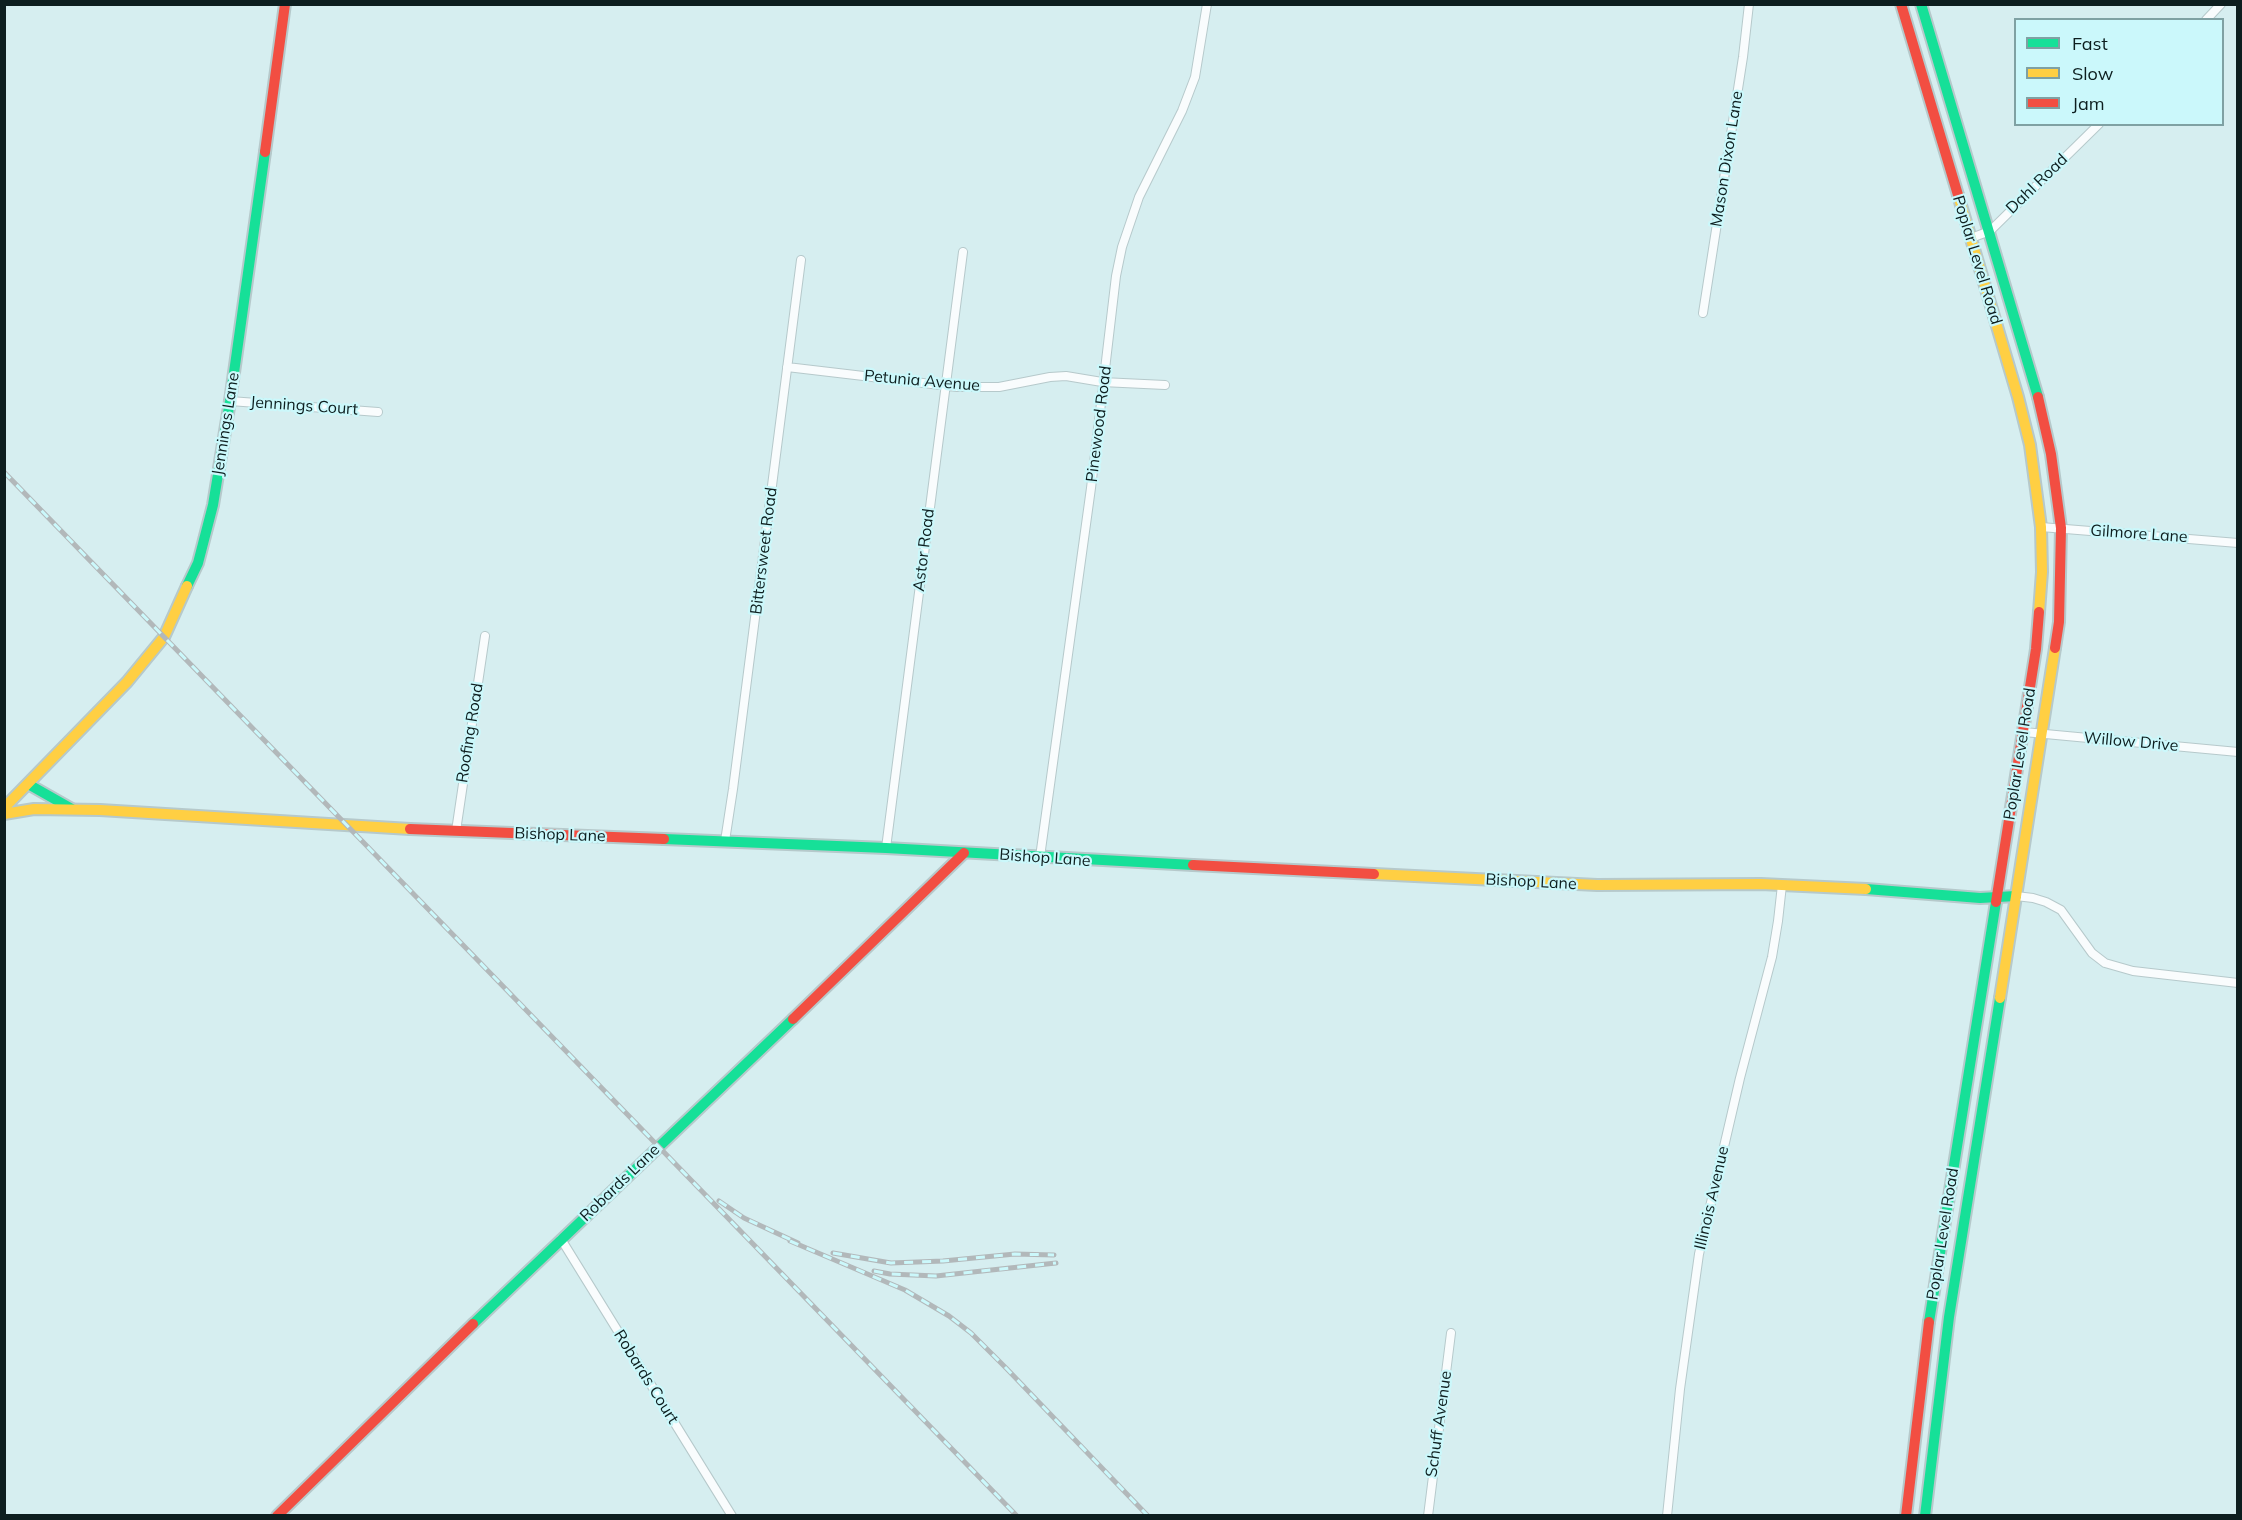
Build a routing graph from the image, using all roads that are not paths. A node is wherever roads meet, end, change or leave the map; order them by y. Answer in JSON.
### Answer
{"nodes":[{"id":1,"x":285,"y":4,"type":"edge"},
{"id":2,"x":1207,"y":4,"type":"edge"},
{"id":3,"x":1749,"y":4,"type":"edge"},
{"id":4,"x":1901,"y":4,"type":"edge"},
{"id":5,"x":1921,"y":4,"type":"edge"},
{"id":6,"x":2221,"y":4,"type":"edge"},
{"id":7,"x":2208,"y":18,"type":"edge"},
{"id":8,"x":2097,"y":126,"type":"edge"},
{"id":9,"x":1990,"y":231,"type":"junction"},
{"id":10,"x":1971,"y":238,"type":"junction"},
{"id":11,"x":963,"y":252,"type":"dead end"},
{"id":12,"x":801,"y":260,"type":"dead end"},
{"id":13,"x":1703,"y":313,"type":"dead end"},
{"id":14,"x":787,"y":367,"type":"junction"},
{"id":15,"x":1102,"y":382,"type":"junction"},
{"id":16,"x":946,"y":385,"type":"junction"},
{"id":17,"x":1165,"y":385,"type":"dead end"},
{"id":18,"x":230,"y":400,"type":"junction"},
{"id":19,"x":378,"y":411,"type":"dead end"},
{"id":20,"x":2041,"y":527,"type":"junction"},
{"id":21,"x":2061,"y":528,"type":"junction"},
{"id":22,"x":2238,"y":543,"type":"edge"},
{"id":23,"x":485,"y":636,"type":"dead end"},
{"id":24,"x":2024,"y":732,"type":"junction"},
{"id":25,"x":2043,"y":734,"type":"junction"},
{"id":26,"x":2238,"y":752,"type":"edge"},
{"id":27,"x":28,"y":784,"type":"junction"},
{"id":28,"x":4,"y":808,"type":"edge"},
{"id":29,"x":74,"y":810,"type":"junction"},
{"id":30,"x":4,"y":814,"type":"edge"},
{"id":31,"x":456,"y":831,"type":"junction"},
{"id":32,"x":725,"y":841,"type":"junction"},
{"id":33,"x":886,"y":848,"type":"junction"},
{"id":34,"x":964,"y":853,"type":"junction"},
{"id":35,"x":1040,"y":857,"type":"junction"},
{"id":36,"x":1782,"y":885,"type":"junction"},
{"id":37,"x":2016,"y":896,"type":"junction"},
{"id":38,"x":1996,"y":897,"type":"junction"},
{"id":39,"x":2238,"y":983,"type":"edge"},
{"id":40,"x":561,"y":1239,"type":"junction"},
{"id":41,"x":1451,"y":1333,"type":"dead end"},
{"id":42,"x":277,"y":1515,"type":"edge"},
{"id":43,"x":732,"y":1515,"type":"edge"},
{"id":44,"x":1428,"y":1515,"type":"edge"},
{"id":45,"x":1667,"y":1515,"type":"edge"},
{"id":46,"x":1906,"y":1515,"type":"edge"},
{"id":47,"x":1925,"y":1515,"type":"edge"}],
"edges":[{"from":1,"to":18,"type":"street","name":"Jennings Lane"},
{"from":2,"to":15,"type":"street","name":"Pinewood Road"},
{"from":3,"to":13,"type":"street","name":"Mason Dixon Lane"},
{"from":4,"to":10,"type":"street","name":"Poplar Level Road"},
{"from":5,"to":9,"type":"street","name":"Poplar Level Road"},
{"from":6,"to":7,"type":"street"},
{"from":8,"to":9,"type":"street","name":"Dahl Road"},
{"from":9,"to":10,"type":"street","name":"Dahl Road"},
{"from":9,"to":21,"type":"street","name":"Poplar Level Road"},
{"from":10,"to":20,"type":"street","name":"Poplar Level Road"},
{"from":11,"to":16,"type":"street","name":"Astor Road"},
{"from":12,"to":14,"type":"street","name":"Bittersweet Road"},
{"from":14,"to":16,"type":"street","name":"Petunia Avenue"},
{"from":14,"to":32,"type":"street","name":"Bittersweet Road"},
{"from":15,"to":16,"type":"street","name":"Petunia Avenue"},
{"from":15,"to":17,"type":"street","name":"Petunia Avenue"},
{"from":15,"to":35,"type":"street","name":"Pinewood Road"},
{"from":16,"to":33,"type":"street","name":"Astor Road"},
{"from":18,"to":19,"type":"street","name":"Jennings Court"},
{"from":18,"to":27,"type":"street","name":"Jennings Lane"},
{"from":20,"to":21,"type":"street","name":"Gilmore Lane"},
{"from":20,"to":24,"type":"street","name":"Poplar Level Road"},
{"from":21,"to":22,"type":"street","name":"Gilmore Lane"},
{"from":21,"to":25,"type":"street","name":"Poplar Level Road"},
{"from":23,"to":31,"type":"street","name":"Roofing Road"},
{"from":24,"to":25,"type":"street","name":"Willow Drive"},
{"from":24,"to":38,"type":"street","name":"Poplar Level Road"},
{"from":25,"to":26,"type":"street","name":"Willow Drive"},
{"from":25,"to":37,"type":"street","name":"Poplar Level Road"},
{"from":27,"to":28,"type":"street"},
{"from":27,"to":29,"type":"street","name":"Bishop Lane"},
{"from":29,"to":30,"type":"street","name":"Bishop Lane"},
{"from":29,"to":31,"type":"street","name":"Bishop Lane"},
{"from":31,"to":32,"type":"street","name":"Bishop Lane"},
{"from":32,"to":33,"type":"street","name":"Bishop Lane"},
{"from":33,"to":34,"type":"street","name":"Bishop Lane"},
{"from":34,"to":35,"type":"street","name":"Bishop Lane"},
{"from":34,"to":40,"type":"street","name":"Robards Lane"},
{"from":35,"to":36,"type":"street","name":"Bishop Lane"},
{"from":36,"to":38,"type":"street","name":"Bishop Lane"},
{"from":36,"to":45,"type":"street","name":"Illinois Avenue"},
{"from":37,"to":38,"type":"street","name":"Bishop Lane"},
{"from":37,"to":39,"type":"street"},
{"from":37,"to":47,"type":"street","name":"Poplar Level Road"},
{"from":38,"to":46,"type":"street","name":"Poplar Level Road"},
{"from":40,"to":42,"type":"street","name":"Robards Lane"},
{"from":40,"to":43,"type":"street","name":"Robards Court"},
{"from":41,"to":44,"type":"street","name":"Schuff Avenue"}]}
